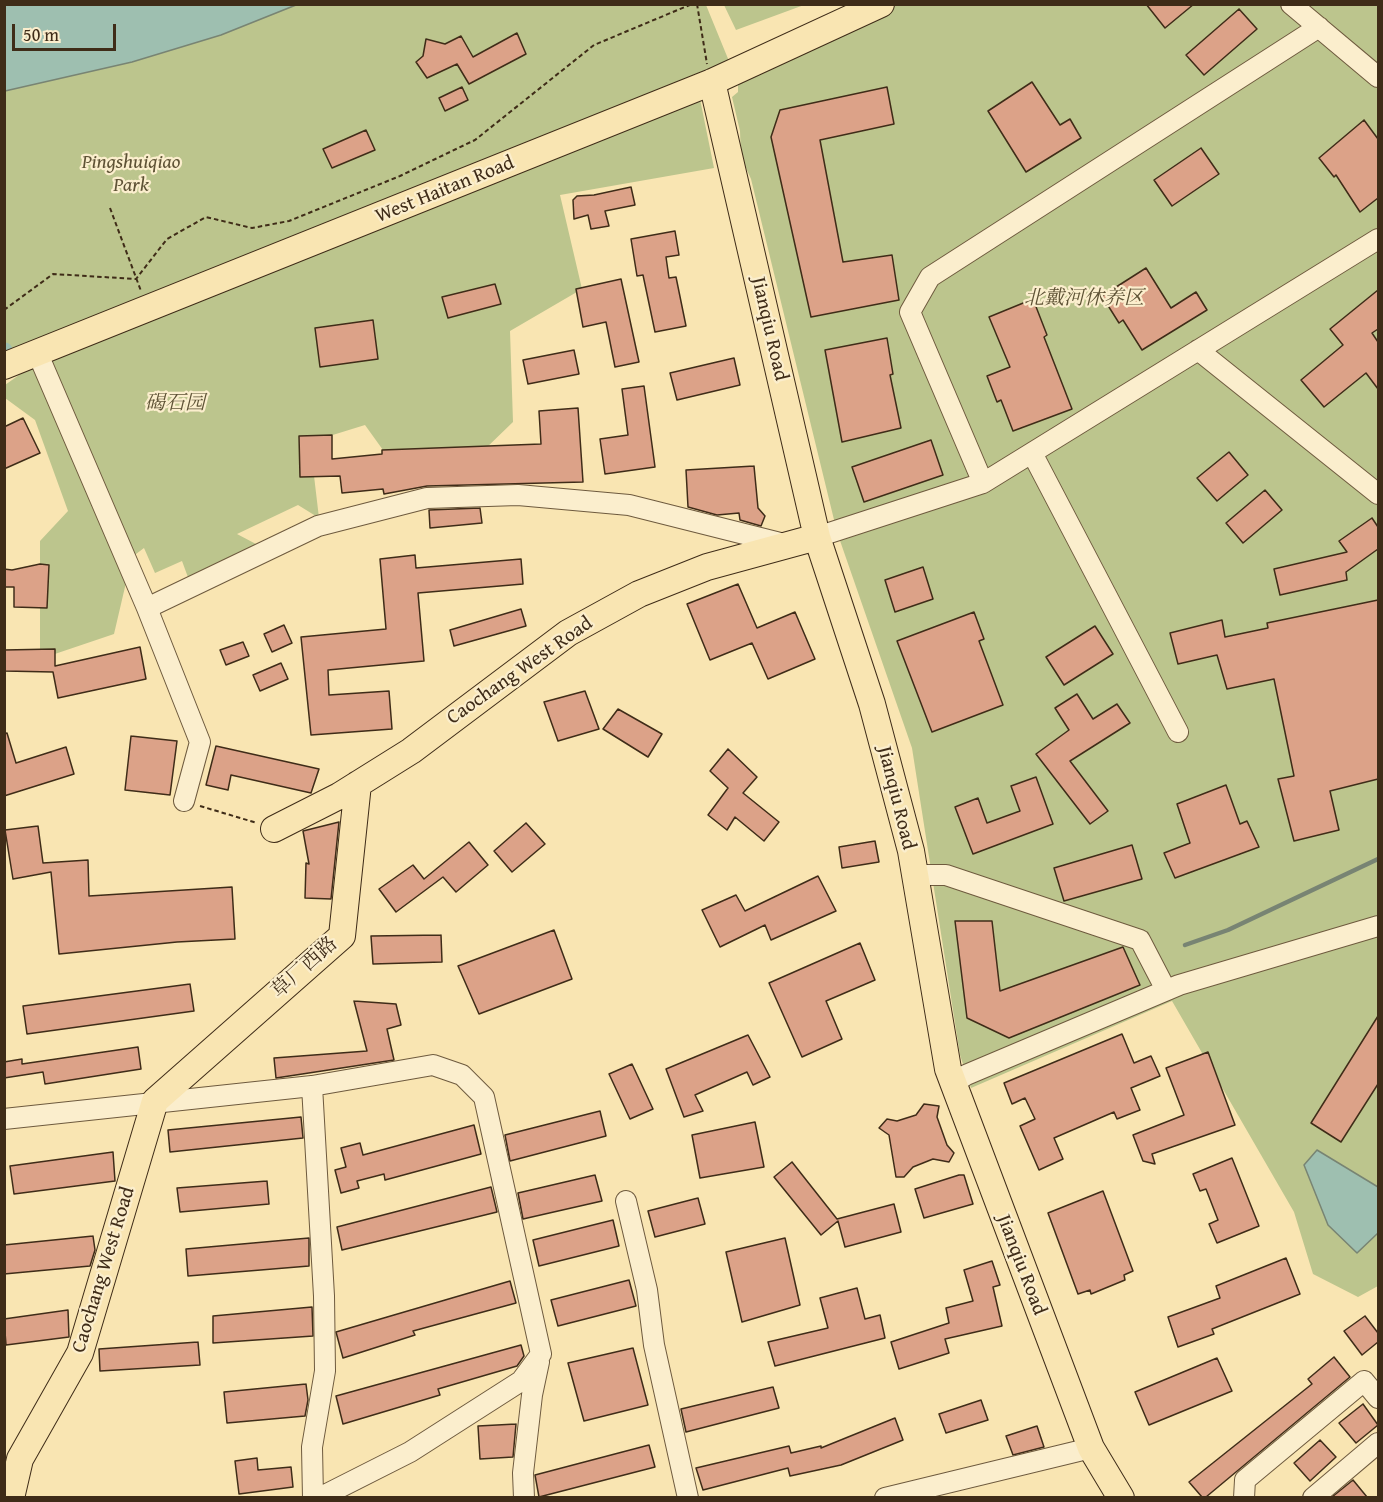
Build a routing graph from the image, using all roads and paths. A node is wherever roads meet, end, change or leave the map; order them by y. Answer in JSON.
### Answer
{"nodes":[{"id":1,"x":692,"y":4,"type":"edge"},
{"id":2,"x":697,"y":4,"type":"edge"},
{"id":3,"x":881,"y":4,"type":"edge"},
{"id":4,"x":1291,"y":4,"type":"edge"},
{"id":5,"x":1319,"y":27,"type":"junction"},
{"id":6,"x":1378,"y":77,"type":"edge"},
{"id":7,"x":712,"y":82,"type":"junction"},
{"id":8,"x":110,"y":207,"type":"dead end"},
{"id":9,"x":1378,"y":239,"type":"edge"},
{"id":10,"x":136,"y":279,"type":"junction"},
{"id":11,"x":144,"y":299,"type":"dead end"},
{"id":12,"x":4,"y":310,"type":"edge"},
{"id":13,"x":1198,"y":350,"type":"junction"},
{"id":14,"x":37,"y":352,"type":"junction"},
{"id":15,"x":4,"y":366,"type":"edge"},
{"id":16,"x":1032,"y":453,"type":"junction"},
{"id":17,"x":983,"y":483,"type":"junction"},
{"id":18,"x":1378,"y":494,"type":"edge"},
{"id":19,"x":817,"y":537,"type":"junction"},
{"id":20,"x":788,"y":545,"type":"junction"},
{"id":21,"x":147,"y":608,"type":"junction"},
{"id":22,"x":1178,"y":732,"type":"dead end"},
{"id":23,"x":358,"y":784,"type":"junction"},
{"id":24,"x":184,"y":801,"type":"joint"},
{"id":25,"x":274,"y":829,"type":"joint"},
{"id":26,"x":915,"y":875,"type":"junction"},
{"id":27,"x":1378,"y":926,"type":"edge"},
{"id":28,"x":1166,"y":990,"type":"junction"},
{"id":29,"x":953,"y":1084,"type":"junction"},
{"id":30,"x":312,"y":1086,"type":"junction"},
{"id":31,"x":155,"y":1101,"type":"junction"},
{"id":32,"x":4,"y":1119,"type":"edge"},
{"id":33,"x":626,"y":1201,"type":"dead end"},
{"id":34,"x":541,"y":1354,"type":"junction"},
{"id":35,"x":1378,"y":1398,"type":"edge"},
{"id":36,"x":1378,"y":1443,"type":"edge"},
{"id":37,"x":1091,"y":1448,"type":"junction"},
{"id":38,"x":11,"y":1497,"type":"edge"},
{"id":39,"x":313,"y":1497,"type":"edge"},
{"id":40,"x":318,"y":1497,"type":"edge"},
{"id":41,"x":524,"y":1497,"type":"edge"},
{"id":42,"x":688,"y":1497,"type":"edge"},
{"id":43,"x":885,"y":1497,"type":"edge"},
{"id":44,"x":1121,"y":1497,"type":"edge"},
{"id":45,"x":1244,"y":1497,"type":"edge"},
{"id":46,"x":1313,"y":1497,"type":"edge"}],
"edges":[{"from":1,"to":10,"type":"path"},
{"from":2,"to":7,"type":"path"},
{"from":3,"to":7,"type":"main road","name":"West Haitan Road"},
{"from":4,"to":5,"type":"street"},
{"from":5,"to":6,"type":"street"},
{"from":5,"to":17,"type":"street"},
{"from":7,"to":14,"type":"main road","name":"West Haitan Road"},
{"from":7,"to":19,"type":"main road","name":"Jianqiu Road"},
{"from":8,"to":10,"type":"path"},
{"from":9,"to":13,"type":"street"},
{"from":10,"to":11,"type":"path"},
{"from":10,"to":12,"type":"path"},
{"from":13,"to":16,"type":"street"},
{"from":13,"to":18,"type":"street"},
{"from":14,"to":15,"type":"main road","name":"West Haitan Road"},
{"from":14,"to":21,"type":"street"},
{"from":16,"to":17,"type":"street"},
{"from":16,"to":22,"type":"street"},
{"from":17,"to":19,"type":"street"},
{"from":19,"to":20,"type":"main road","name":"Caochang West Road"},
{"from":19,"to":26,"type":"main road","name":"Jianqiu Road"},
{"from":20,"to":21,"type":"street"},
{"from":20,"to":23,"type":"main road","name":"Caochang West Road"},
{"from":21,"to":24,"type":"street"},
{"from":23,"to":25,"type":"main road","name":"Caochang West Road"},
{"from":23,"to":31,"type":"main road","name":"草厂西路"},
{"from":24,"to":25,"type":"path"},
{"from":26,"to":28,"type":"street"},
{"from":26,"to":29,"type":"main road","name":"Jianqiu Road"},
{"from":27,"to":28,"type":"street"},
{"from":28,"to":29,"type":"street"},
{"from":29,"to":37,"type":"main road","name":"Jianqiu Road"},
{"from":30,"to":31,"type":"street"},
{"from":30,"to":34,"type":"street"},
{"from":30,"to":39,"type":"street"},
{"from":31,"to":32,"type":"street"},
{"from":31,"to":38,"type":"main road","name":"Caochang West Road"},
{"from":33,"to":42,"type":"street"},
{"from":34,"to":40,"type":"street"},
{"from":34,"to":41,"type":"street"},
{"from":35,"to":45,"type":"street"},
{"from":36,"to":46,"type":"street"},
{"from":37,"to":43,"type":"street"},
{"from":37,"to":44,"type":"main road","name":"Jianqiu Road"}]}
